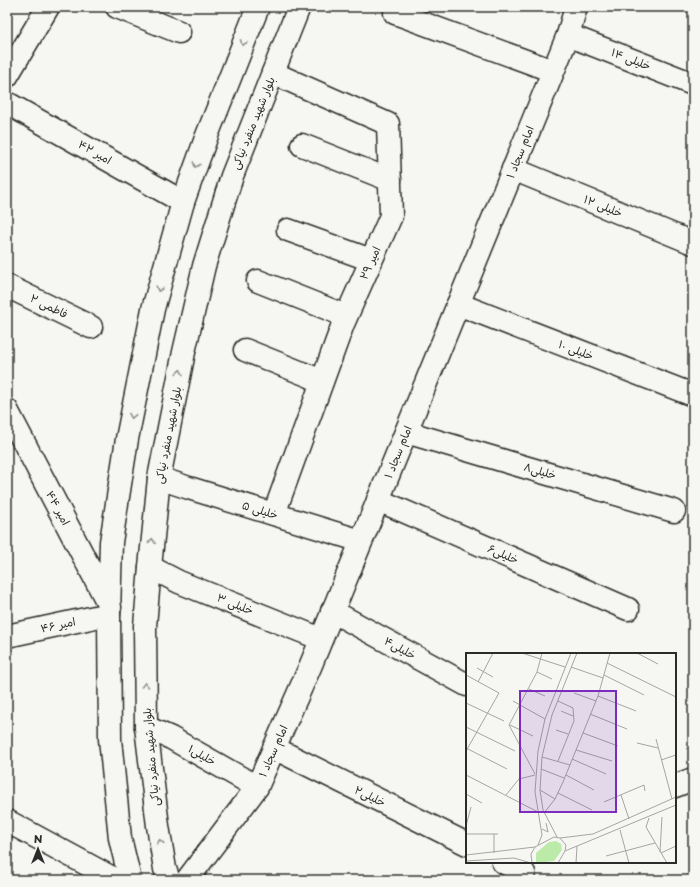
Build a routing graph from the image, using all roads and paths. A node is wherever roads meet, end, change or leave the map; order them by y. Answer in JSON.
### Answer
{"nodes":[{"id":1,"x":48,"y":7,"type":"edge"},
{"id":2,"x":118,"y":7,"type":"edge"},
{"id":3,"x":258,"y":7,"type":"edge"},
{"id":4,"x":299,"y":7,"type":"edge"},
{"id":5,"x":576,"y":7,"type":"edge"},
{"id":6,"x":395,"y":13,"type":"dead end"},
{"id":7,"x":179,"y":32,"type":"dead end"},
{"id":8,"x":568,"y":35,"type":"junction"},
{"id":9,"x":554,"y":71,"type":"junction"},
{"id":10,"x":273,"y":74,"type":"junction"},
{"id":11,"x":7,"y":76,"type":"edge"},
{"id":12,"x":693,"y":84,"type":"edge"},
{"id":13,"x":7,"y":103,"type":"edge"},
{"id":14,"x":302,"y":145,"type":"dead end"},
{"id":15,"x":513,"y":169,"type":"junction"},
{"id":16,"x":390,"y":180,"type":"junction"},
{"id":17,"x":183,"y":202,"type":"junction"},
{"id":18,"x":288,"y":230,"type":"dead end"},
{"id":19,"x":693,"y":243,"type":"edge"},
{"id":20,"x":371,"y":260,"type":"junction"},
{"id":21,"x":258,"y":281,"type":"dead end"},
{"id":22,"x":7,"y":286,"type":"edge"},
{"id":23,"x":458,"y":304,"type":"junction"},
{"id":24,"x":346,"y":316,"type":"junction"},
{"id":25,"x":91,"y":327,"type":"dead end"},
{"id":26,"x":245,"y":350,"type":"dead end"},
{"id":27,"x":322,"y":381,"type":"junction"},
{"id":28,"x":693,"y":395,"type":"edge"},
{"id":29,"x":7,"y":410,"type":"edge"},
{"id":30,"x":406,"y":432,"type":"junction"},
{"id":31,"x":159,"y":478,"type":"junction"},
{"id":32,"x":378,"y":500,"type":"junction"},
{"id":33,"x":674,"y":511,"type":"dead end"},
{"id":34,"x":274,"y":514,"type":"junction"},
{"id":35,"x":361,"y":541,"type":"junction"},
{"id":36,"x":150,"y":567,"type":"junction"},
{"id":37,"x":628,"y":609,"type":"dead end"},
{"id":38,"x":110,"y":611,"type":"junction"},
{"id":39,"x":332,"y":611,"type":"junction"},
{"id":40,"x":7,"y":636,"type":"edge"},
{"id":41,"x":321,"y":639,"type":"junction"},
{"id":42,"x":466,"y":684,"type":"edge"},
{"id":43,"x":146,"y":727,"type":"junction"},
{"id":44,"x":274,"y":748,"type":"junction"},
{"id":45,"x":693,"y":779,"type":"edge"},
{"id":46,"x":676,"y":786,"type":"edge"},
{"id":47,"x":256,"y":787,"type":"junction"},
{"id":48,"x":7,"y":821,"type":"edge"},
{"id":49,"x":466,"y":844,"type":"edge"},
{"id":50,"x":505,"y":863,"type":"edge"},
{"id":51,"x":524,"y":873,"type":"dead end"},
{"id":52,"x":116,"y":880,"type":"edge"},
{"id":53,"x":130,"y":880,"type":"edge"},
{"id":54,"x":169,"y":880,"type":"edge"},
{"id":55,"x":187,"y":880,"type":"edge"}],
"edges":[{"from":1,"to":11,"type":"street"},
{"from":2,"to":7,"type":"street"},
{"from":3,"to":17,"type":"street","one_way":true},
{"from":4,"to":10,"type":"street","name":"بلوار شهید منفرد نیاکی"},
{"from":5,"to":8,"type":"street","name":"امام سجاد ۱"},
{"from":6,"to":9,"type":"street"},
{"from":8,"to":9,"type":"street","name":"امام سجاد ۱"},
{"from":8,"to":12,"type":"street","name":"خلیلی ۱۴"},
{"from":9,"to":15,"type":"street","name":"امام سجاد ۱"},
{"from":10,"to":16,"type":"street","name":"امیر ۲۹"},
{"from":31,"to":10,"type":"street","name":"بلوار شهید منفرد نیاکی","one_way":true},
{"from":13,"to":17,"type":"street","name":"امیر ۴۲"},
{"from":14,"to":16,"type":"street"},
{"from":15,"to":19,"type":"street","name":"خلیلی ۱۲"},
{"from":15,"to":23,"type":"street","name":"امام سجاد ۱"},
{"from":16,"to":20,"type":"street","name":"امیر ۲۹"},
{"from":17,"to":38,"type":"street","one_way":true},
{"from":18,"to":20,"type":"street"},
{"from":20,"to":24,"type":"street","name":"امیر ۲۹"},
{"from":21,"to":24,"type":"street"},
{"from":22,"to":25,"type":"street","name":"فاطمی ۲"},
{"from":23,"to":28,"type":"street","name":"خلیلی ۱۰"},
{"from":23,"to":30,"type":"street","name":"امام سجاد ۱"},
{"from":24,"to":27,"type":"street","name":"امیر ۲۹"},
{"from":26,"to":27,"type":"street"},
{"from":27,"to":34,"type":"street","name":"امیر ۲۹"},
{"from":29,"to":38,"type":"street","name":"امیر ۴۴"},
{"from":30,"to":32,"type":"street","name":"امام سجاد ۱"},
{"from":30,"to":33,"type":"street","name":"خلیلی۸"},
{"from":31,"to":34,"type":"street","name":"خلیلی ۵"},
{"from":36,"to":31,"type":"street","name":"بلوار شهید منفرد نیاکی","one_way":true},
{"from":32,"to":35,"type":"street","name":"امام سجاد ۱"},
{"from":32,"to":37,"type":"street","name":"خلیلی۶"},
{"from":34,"to":35,"type":"street","name":"خلیلی ۵"},
{"from":35,"to":39,"type":"street","name":"امام سجاد ۱"},
{"from":36,"to":41,"type":"street","name":"خلیلی ۳"},
{"from":43,"to":36,"type":"street","name":"بلوار شهید منفرد نیاکی","one_way":true},
{"from":38,"to":40,"type":"street","name":"امیر ۴۶"},
{"from":38,"to":53,"type":"street"},
{"from":39,"to":41,"type":"street","name":"امام سجاد ۱"},
{"from":39,"to":42,"type":"street","name":"خلیلی۴"},
{"from":41,"to":44,"type":"street","name":"امام سجاد ۱"},
{"from":43,"to":47,"type":"street","name":"خلیلی۱"},
{"from":54,"to":43,"type":"street","name":"بلوار شهید منفرد نیاکی","one_way":true},
{"from":44,"to":47,"type":"street","name":"امام سجاد ۱"},
{"from":44,"to":49,"type":"street","name":"خلیلی۲"},
{"from":45,"to":46,"type":"street"},
{"from":47,"to":55,"type":"street","name":"امام سجاد ۱"},
{"from":48,"to":52,"type":"street"},
{"from":50,"to":51,"type":"street"}]}
